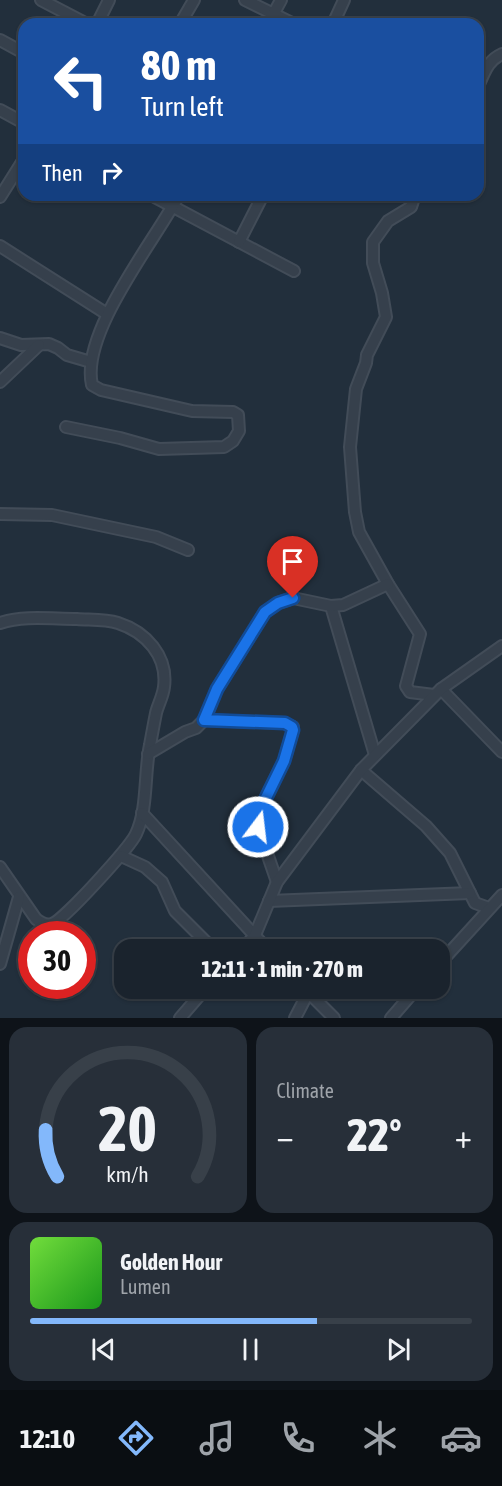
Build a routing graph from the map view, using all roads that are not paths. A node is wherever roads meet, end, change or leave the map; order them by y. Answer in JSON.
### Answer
{"nodes":[{"id":1,"x":41,"y":0,"type":"edge"},
{"id":2,"x":109,"y":0,"type":"edge"},
{"id":3,"x":194,"y":0,"type":"edge"},
{"id":4,"x":245,"y":0,"type":"edge"},
{"id":5,"x":281,"y":0,"type":"edge"},
{"id":6,"x":344,"y":0,"type":"edge"},
{"id":7,"x":76,"y":18,"type":"edge"},
{"id":8,"x":100,"y":18,"type":"edge"},
{"id":9,"x":184,"y":18,"type":"edge"},
{"id":10,"x":269,"y":18,"type":"edge"},
{"id":11,"x":271,"y":18,"type":"edge"},
{"id":12,"x":336,"y":18,"type":"edge"},
{"id":13,"x":0,"y":40,"type":"edge"},
{"id":14,"x":18,"y":50,"type":"edge"},
{"id":15,"x":502,"y":54,"type":"edge"},
{"id":16,"x":484,"y":73,"type":"edge"},
{"id":17,"x":0,"y":110,"type":"edge"},
{"id":18,"x":18,"y":120,"type":"edge"},
{"id":19,"x":18,"y":168,"type":"edge"},
{"id":20,"x":0,"y":197,"type":"edge"},
{"id":21,"x":162,"y":201,"type":"edge"},
{"id":22,"x":176,"y":201,"type":"edge"},
{"id":23,"x":260,"y":201,"type":"edge"},
{"id":24,"x":413,"y":201,"type":"edge"},
{"id":25,"x":172,"y":207,"type":"junction"},
{"id":26,"x":238,"y":242,"type":"junction"},
{"id":27,"x":0,"y":246,"type":"edge"},
{"id":28,"x":294,"y":271,"type":"dead end"},
{"id":29,"x":107,"y":314,"type":"junction"},
{"id":30,"x":0,"y":338,"type":"edge"},
{"id":31,"x":39,"y":345,"type":"junction"},
{"id":32,"x":91,"y":362,"type":"junction"},
{"id":33,"x":0,"y":382,"type":"edge"},
{"id":34,"x":66,"y":427,"type":"dead end"},
{"id":35,"x":0,"y":514,"type":"edge"},
{"id":36,"x":188,"y":550,"type":"dead end"},
{"id":37,"x":388,"y":584,"type":"junction"},
{"id":38,"x":331,"y":606,"type":"junction"},
{"id":39,"x":0,"y":623,"type":"edge"},
{"id":40,"x":502,"y":646,"type":"edge"},
{"id":41,"x":437,"y":692,"type":"junction"},
{"id":42,"x":204,"y":720,"type":"junction"},
{"id":43,"x":502,"y":752,"type":"edge"},
{"id":44,"x":148,"y":754,"type":"junction"},
{"id":45,"x":375,"y":755,"type":"junction"},
{"id":46,"x":362,"y":770,"type":"junction"},
{"id":47,"x":142,"y":813,"type":"junction"},
{"id":48,"x":121,"y":856,"type":"junction"},
{"id":49,"x":0,"y":867,"type":"edge"},
{"id":50,"x":277,"y":882,"type":"junction"},
{"id":51,"x":470,"y":893,"type":"junction"},
{"id":52,"x":502,"y":896,"type":"edge"},
{"id":53,"x":18,"y":897,"type":"junction"},
{"id":54,"x":269,"y":901,"type":"junction"},
{"id":55,"x":489,"y":908,"type":"junction"},
{"id":56,"x":255,"y":935,"type":"junction"},
{"id":57,"x":203,"y":939,"type":"edge"},
{"id":58,"x":252,"y":939,"type":"edge"},
{"id":59,"x":258,"y":939,"type":"edge"},
{"id":60,"x":450,"y":952,"type":"edge"},
{"id":61,"x":0,"y":964,"type":"edge"},
{"id":62,"x":196,"y":999,"type":"edge"},
{"id":63,"x":303,"y":999,"type":"edge"},
{"id":64,"x":314,"y":999,"type":"edge"},
{"id":65,"x":407,"y":999,"type":"edge"},
{"id":66,"x":180,"y":1018,"type":"edge"},
{"id":67,"x":295,"y":1018,"type":"edge"},
{"id":68,"x":334,"y":1018,"type":"edge"},
{"id":69,"x":391,"y":1018,"type":"edge"}],
"edges":[{"from":1,"to":7,"type":"street"},
{"from":2,"to":8,"type":"street"},
{"from":3,"to":9,"type":"street"},
{"from":4,"to":10,"type":"street"},
{"from":5,"to":11,"type":"street"},
{"from":6,"to":12,"type":"street"},
{"from":13,"to":14,"type":"street"},
{"from":15,"to":16,"type":"street"},
{"from":17,"to":18,"type":"street"},
{"from":19,"to":20,"type":"street"},
{"from":21,"to":25,"type":"street"},
{"from":22,"to":25,"type":"street"},
{"from":23,"to":26,"type":"street"},
{"from":24,"to":37,"type":"street"},
{"from":25,"to":26,"type":"street"},
{"from":25,"to":29,"type":"street"},
{"from":26,"to":28,"type":"street"},
{"from":27,"to":29,"type":"street"},
{"from":29,"to":32,"type":"street"},
{"from":30,"to":31,"type":"street"},
{"from":31,"to":32,"type":"street"},
{"from":31,"to":33,"type":"street"},
{"from":32,"to":34,"type":"street"},
{"from":35,"to":36,"type":"street"},
{"from":37,"to":38,"type":"street"},
{"from":37,"to":41,"type":"street"},
{"from":38,"to":42,"type":"street"},
{"from":38,"to":45,"type":"street"},
{"from":39,"to":44,"type":"street"},
{"from":40,"to":41,"type":"street"},
{"from":41,"to":43,"type":"street"},
{"from":41,"to":45,"type":"street"},
{"from":42,"to":44,"type":"street"},
{"from":42,"to":50,"type":"street"},
{"from":44,"to":47,"type":"street"},
{"from":45,"to":46,"type":"street"},
{"from":46,"to":50,"type":"street"},
{"from":46,"to":51,"type":"street"},
{"from":47,"to":48,"type":"street"},
{"from":47,"to":56,"type":"street"},
{"from":48,"to":53,"type":"street"},
{"from":48,"to":57,"type":"street"},
{"from":49,"to":53,"type":"street"},
{"from":50,"to":54,"type":"street"},
{"from":51,"to":54,"type":"street"},
{"from":51,"to":55,"type":"street"},
{"from":52,"to":55,"type":"street"},
{"from":53,"to":61,"type":"street"},
{"from":54,"to":56,"type":"street"},
{"from":55,"to":60,"type":"street"},
{"from":56,"to":58,"type":"street"},
{"from":56,"to":59,"type":"street"},
{"from":62,"to":66,"type":"street"},
{"from":63,"to":67,"type":"street"},
{"from":64,"to":68,"type":"street"},
{"from":65,"to":69,"type":"street"}]}
